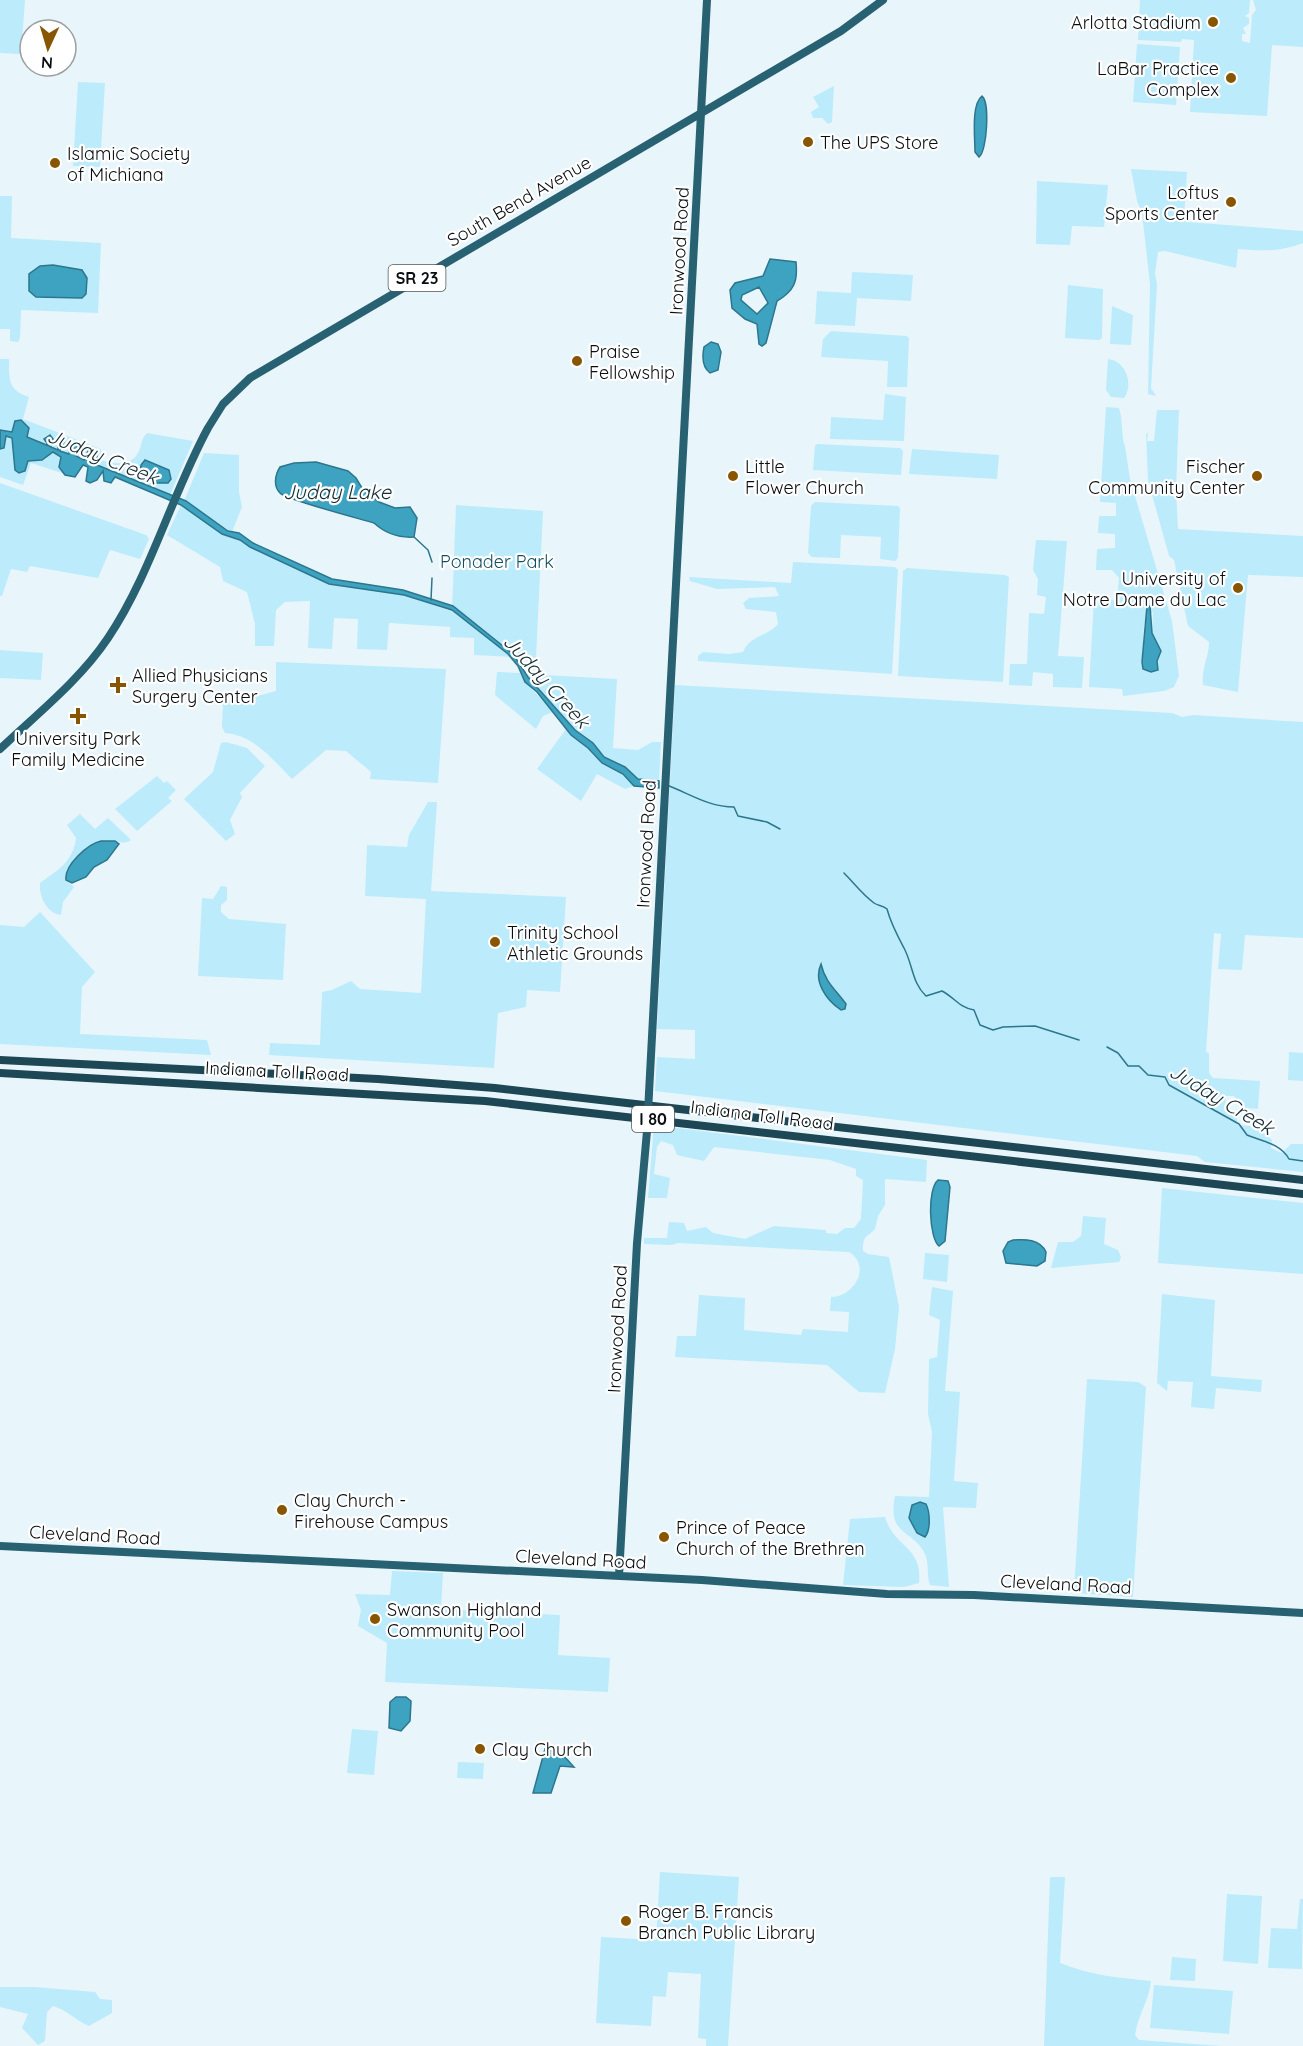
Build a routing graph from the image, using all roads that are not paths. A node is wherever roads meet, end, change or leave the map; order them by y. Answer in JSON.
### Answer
{"nodes":[{"id":1,"x":707,"y":0,"type":"edge"},
{"id":2,"x":883,"y":0,"type":"edge"},
{"id":3,"x":701,"y":113,"type":"junction"},
{"id":4,"x":0,"y":749,"type":"edge"},
{"id":5,"x":0,"y":1060,"type":"edge"},
{"id":6,"x":0,"y":1073,"type":"edge"},
{"id":7,"x":1303,"y":1180,"type":"edge"},
{"id":8,"x":1303,"y":1194,"type":"edge"},
{"id":9,"x":0,"y":1546,"type":"edge"},
{"id":10,"x":619,"y":1576,"type":"junction"},
{"id":11,"x":1303,"y":1613,"type":"edge"}],
"edges":[{"from":1,"to":3,"type":"main road","name":"Ironwood Road"},
{"from":2,"to":3,"type":"main road","name":"South Bend Avenue","number":"SR 23"},
{"from":3,"to":4,"type":"main road","name":"South Bend Avenue","number":"SR 23"},
{"from":3,"to":10,"type":"main road","name":"Ironwood Road","bridge":true},
{"from":5,"to":7,"type":"highway","name":"Indiana Toll Road","number":"I 80"},
{"from":6,"to":8,"type":"highway","name":"Indiana Toll Road","number":"I 80"},
{"from":9,"to":10,"type":"main road","name":"Cleveland Road"},
{"from":10,"to":11,"type":"main road","name":"Cleveland Road"}]}
